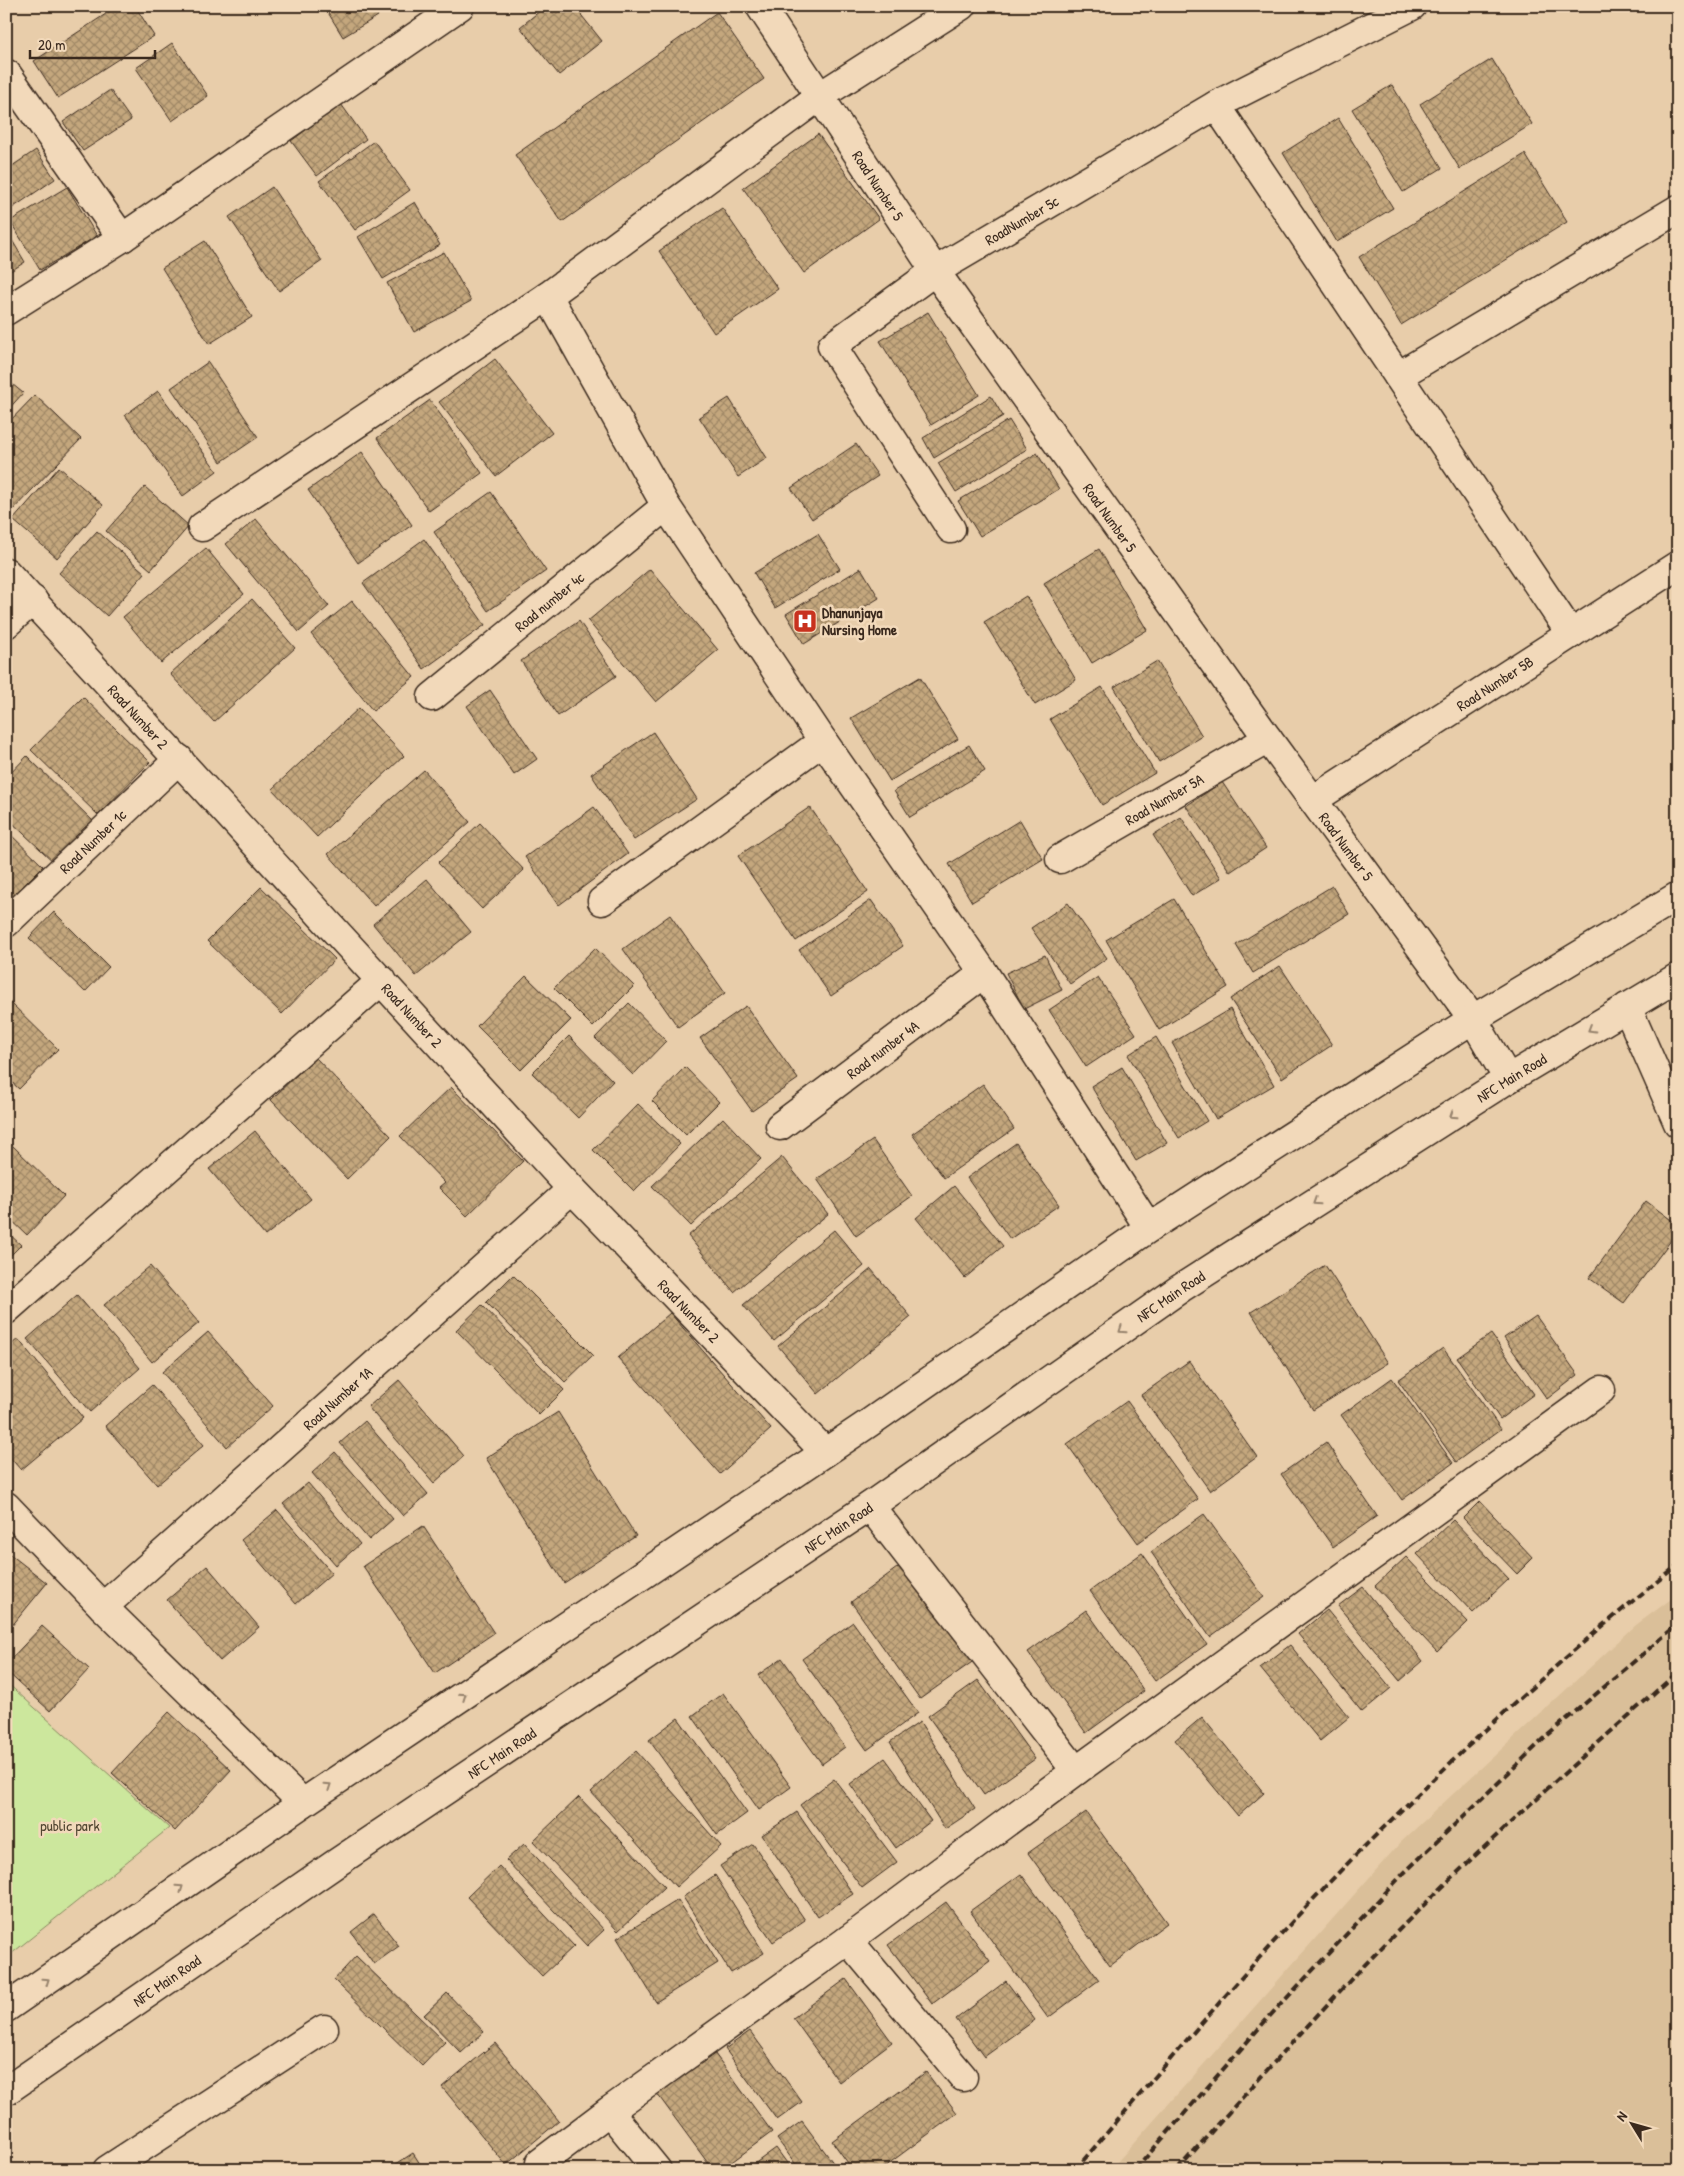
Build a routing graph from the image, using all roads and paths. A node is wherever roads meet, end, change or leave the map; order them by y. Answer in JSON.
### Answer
{"nodes":[{"id":1,"x":460,"y":6,"type":"edge"},
{"id":2,"x":760,"y":6,"type":"edge"},
{"id":3,"x":960,"y":6,"type":"edge"},
{"id":4,"x":1412,"y":6,"type":"edge"},
{"id":5,"x":7,"y":74,"type":"edge"},
{"id":6,"x":820,"y":96,"type":"junction"},
{"id":7,"x":1216,"y":105,"type":"junction"},
{"id":8,"x":1678,"y":209,"type":"edge"},
{"id":9,"x":122,"y":238,"type":"junction"},
{"id":10,"x":934,"y":271,"type":"junction"},
{"id":11,"x":548,"y":296,"type":"junction"},
{"id":12,"x":6,"y":311,"type":"edge"},
{"id":13,"x":1398,"y":376,"type":"junction"},
{"id":14,"x":666,"y":506,"type":"junction"},
{"id":15,"x":202,"y":527,"type":"dead end"},
{"id":16,"x":951,"y":529,"type":"dead end"},
{"id":17,"x":1678,"y":566,"type":"edge"},
{"id":18,"x":6,"y":572,"type":"edge"},
{"id":19,"x":33,"y":600,"type":"junction"},
{"id":20,"x":6,"y":624,"type":"edge"},
{"id":21,"x":1571,"y":634,"type":"junction"},
{"id":22,"x":432,"y":697,"type":"dead end"},
{"id":23,"x":1268,"y":739,"type":"junction"},
{"id":24,"x":823,"y":741,"type":"junction"},
{"id":25,"x":179,"y":759,"type":"junction"},
{"id":26,"x":1313,"y":800,"type":"junction"},
{"id":27,"x":1060,"y":859,"type":"dead end"},
{"id":28,"x":1678,"y":896,"type":"edge"},
{"id":29,"x":602,"y":901,"type":"dead end"},
{"id":30,"x":6,"y":923,"type":"edge"},
{"id":31,"x":984,"y":973,"type":"junction"},
{"id":32,"x":1678,"y":977,"type":"edge"},
{"id":33,"x":382,"y":980,"type":"junction"},
{"id":34,"x":1627,"y":1007,"type":"junction"},
{"id":35,"x":1473,"y":1019,"type":"junction"},
{"id":36,"x":1508,"y":1079,"type":"junction"},
{"id":37,"x":1678,"y":1123,"type":"edge"},
{"id":38,"x":780,"y":1126,"type":"dead end"},
{"id":39,"x":572,"y":1189,"type":"junction"},
{"id":40,"x":1149,"y":1228,"type":"junction"},
{"id":41,"x":6,"y":1310,"type":"edge"},
{"id":42,"x":1601,"y":1390,"type":"dead end"},
{"id":43,"x":825,"y":1452,"type":"junction"},
{"id":44,"x":6,"y":1506,"type":"edge"},
{"id":45,"x":870,"y":1506,"type":"junction"},
{"id":46,"x":102,"y":1607,"type":"junction"},
{"id":47,"x":1076,"y":1771,"type":"junction"},
{"id":48,"x":303,"y":1803,"type":"junction"},
{"id":49,"x":848,"y":1940,"type":"junction"},
{"id":50,"x":6,"y":2008,"type":"edge"},
{"id":51,"x":324,"y":2029,"type":"dead end"},
{"id":52,"x":963,"y":2077,"type":"dead end"},
{"id":53,"x":6,"y":2092,"type":"edge"},
{"id":54,"x":608,"y":2110,"type":"junction"},
{"id":55,"x":540,"y":2163,"type":"dead end"},
{"id":56,"x":107,"y":2170,"type":"edge"},
{"id":57,"x":657,"y":2170,"type":"edge"}],
"edges":[{"from":1,"to":9,"type":"street"},
{"from":2,"to":6,"type":"street","name":"Road Number 5"},
{"from":3,"to":6,"type":"street"},
{"from":4,"to":7,"type":"street","name":"RoadNumber 5c"},
{"from":5,"to":9,"type":"street"},
{"from":6,"to":10,"type":"street","name":"Road Number 5"},
{"from":6,"to":11,"type":"street"},
{"from":7,"to":10,"type":"street","name":"RoadNumber 5c"},
{"from":7,"to":13,"type":"street"},
{"from":8,"to":13,"type":"street"},
{"from":9,"to":12,"type":"street"},
{"from":10,"to":16,"type":"street","name":"RoadNumber 5c"},
{"from":10,"to":23,"type":"street","name":"Road Number 5"},
{"from":11,"to":14,"type":"street"},
{"from":11,"to":15,"type":"street"},
{"from":13,"to":21,"type":"street"},
{"from":14,"to":22,"type":"street","name":"Road number 4c"},
{"from":14,"to":24,"type":"street"},
{"from":17,"to":21,"type":"street","name":"Road Number 5B"},
{"from":18,"to":19,"type":"street","name":"Road Number 2"},
{"from":19,"to":20,"type":"street"},
{"from":19,"to":25,"type":"street","name":"Road Number 2"},
{"from":21,"to":26,"type":"street","name":"Road Number 5B"},
{"from":23,"to":26,"type":"street","name":"Road Number 5"},
{"from":23,"to":27,"type":"street","name":"Road Number 5A"},
{"from":24,"to":29,"type":"street"},
{"from":24,"to":31,"type":"street"},
{"from":25,"to":30,"type":"street","name":"Road Number 1c"},
{"from":25,"to":33,"type":"street","name":"Road Number 2"},
{"from":26,"to":35,"type":"street","name":"Road Number 5"},
{"from":28,"to":35,"type":"street"},
{"from":31,"to":38,"type":"street","name":"Road number 4A"},
{"from":31,"to":40,"type":"street"},
{"from":32,"to":34,"type":"street","name":"NFC Main Road"},
{"from":33,"to":39,"type":"street","name":"Road Number 2"},
{"from":33,"to":41,"type":"street"},
{"from":34,"to":36,"type":"street","name":"NFC Main Road","one_way":true},
{"from":34,"to":37,"type":"street"},
{"from":35,"to":36,"type":"street","name":"Road Number 5"},
{"from":35,"to":40,"type":"street"},
{"from":36,"to":45,"type":"street","name":"NFC Main Road","one_way":true},
{"from":39,"to":43,"type":"street","name":"Road Number 2"},
{"from":39,"to":46,"type":"street","name":"Road Number 1A"},
{"from":40,"to":43,"type":"street"},
{"from":42,"to":47,"type":"street"},
{"from":48,"to":43,"type":"street","one_way":true},
{"from":44,"to":46,"type":"street"},
{"from":45,"to":47,"type":"street"},
{"from":45,"to":53,"type":"street","name":"NFC Main Road"},
{"from":46,"to":48,"type":"street"},
{"from":47,"to":49,"type":"street"},
{"from":50,"to":48,"type":"street","one_way":true},
{"from":49,"to":52,"type":"street"},
{"from":49,"to":54,"type":"street"},
{"from":51,"to":56,"type":"street"},
{"from":54,"to":55,"type":"street"},
{"from":54,"to":57,"type":"street"}]}
